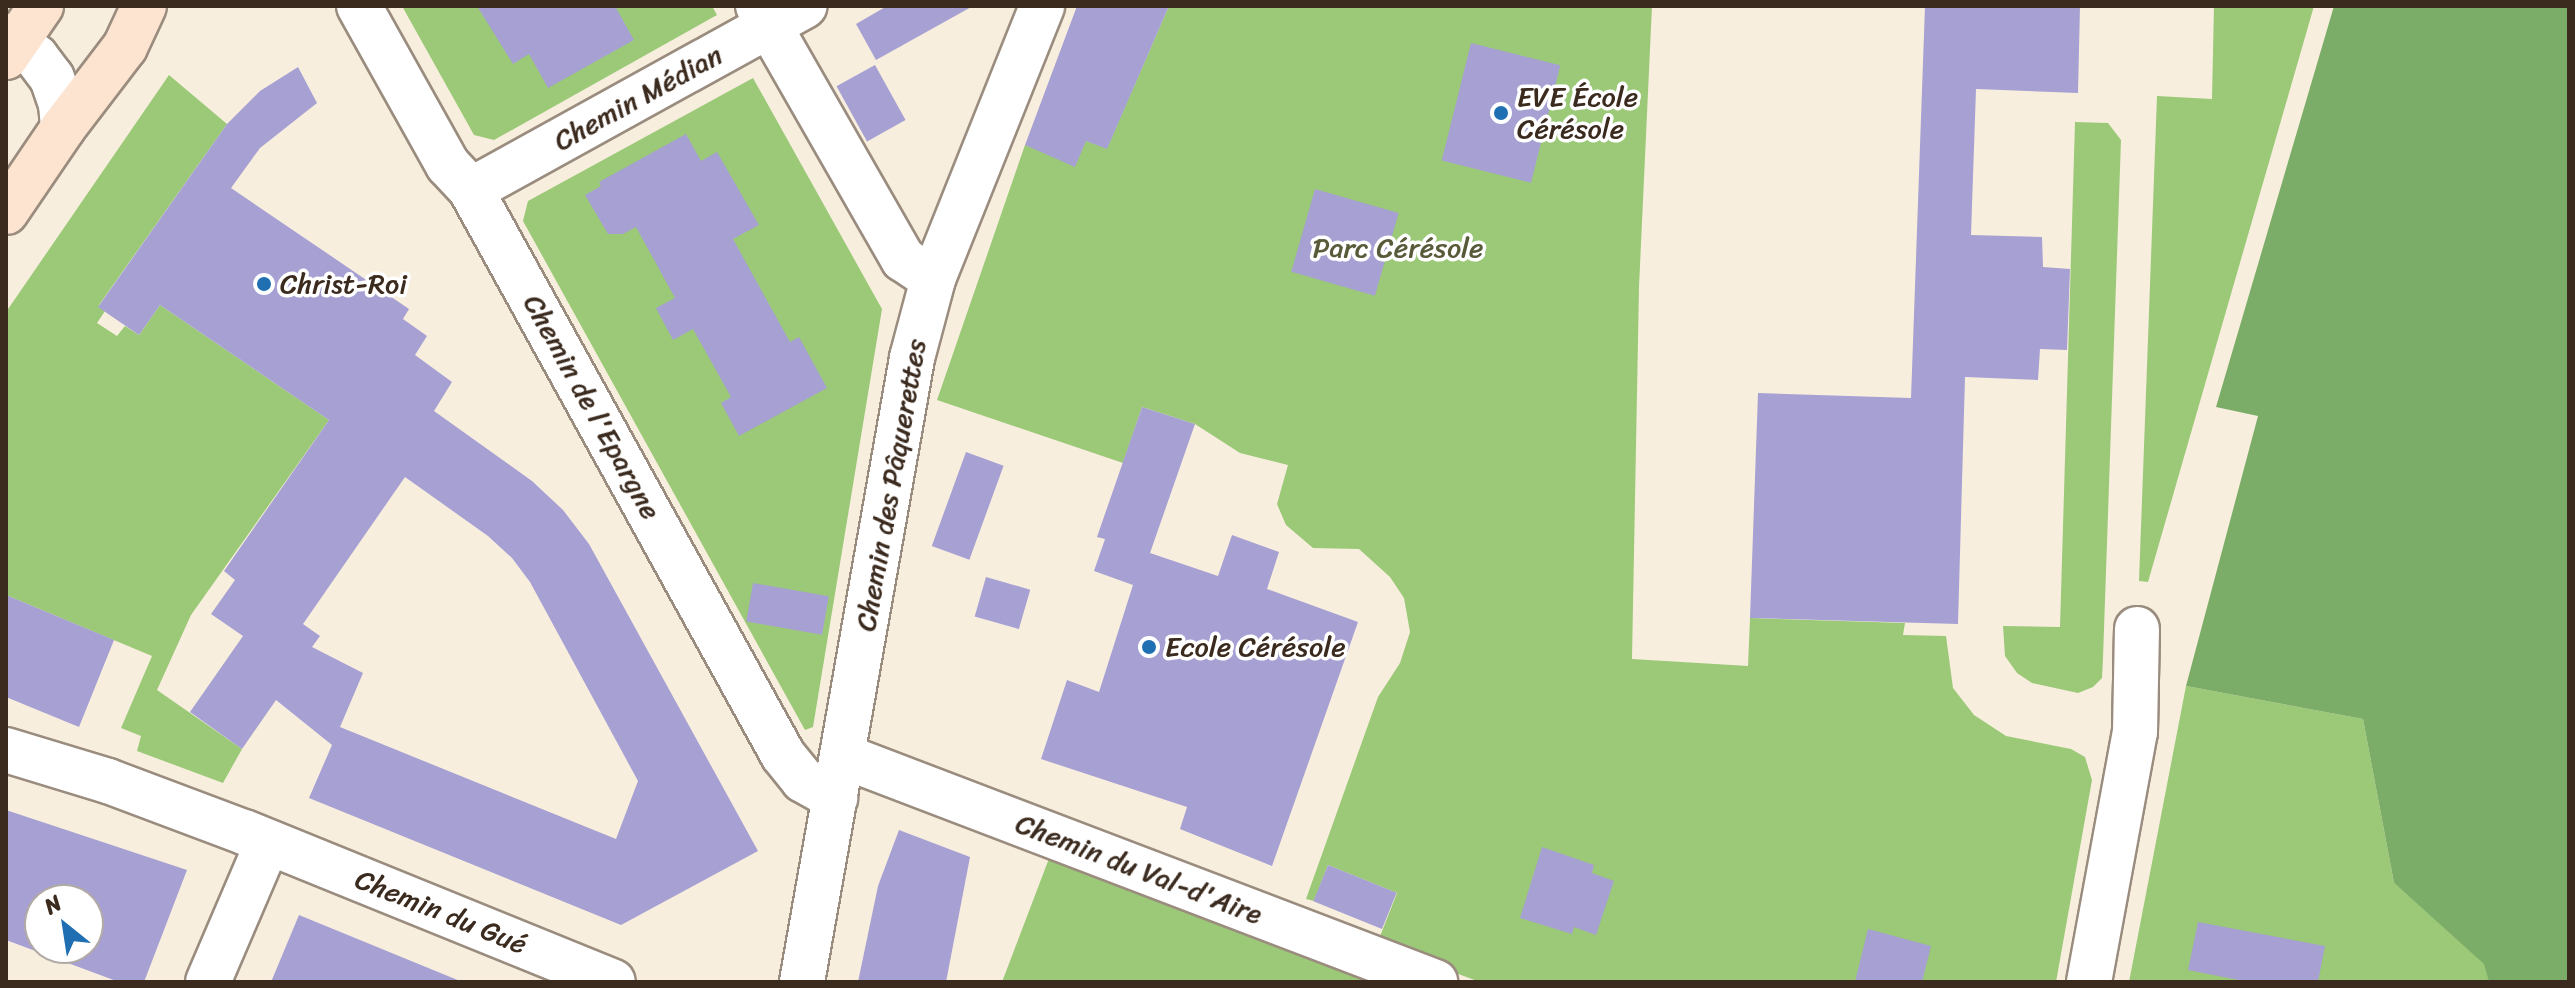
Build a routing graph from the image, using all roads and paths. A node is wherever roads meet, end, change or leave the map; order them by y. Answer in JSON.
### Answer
{"nodes":[{"id":1,"x":144,"y":6,"type":"edge"},
{"id":2,"x":359,"y":6,"type":"edge"},
{"id":3,"x":1042,"y":6,"type":"edge"},
{"id":4,"x":777,"y":12,"type":"edge"},
{"id":5,"x":18,"y":35,"type":"edge"},
{"id":6,"x":63,"y":128,"type":"junction"},
{"id":7,"x":471,"y":190,"type":"junction"},
{"id":8,"x":6,"y":212,"type":"edge"},
{"id":9,"x":933,"y":279,"type":"junction"},
{"id":10,"x":2137,"y":629,"type":"dead end"},
{"id":11,"x":6,"y":750,"type":"edge"},
{"id":12,"x":843,"y":756,"type":"junction"},
{"id":13,"x":835,"y":798,"type":"junction"},
{"id":14,"x":268,"y":842,"type":"junction"},
{"id":15,"x":208,"y":982,"type":"edge"},
{"id":16,"x":613,"y":982,"type":"edge"},
{"id":17,"x":802,"y":982,"type":"edge"},
{"id":18,"x":1435,"y":982,"type":"edge"},
{"id":19,"x":2089,"y":982,"type":"edge"}],
"edges":[{"from":1,"to":6,"type":"main road"},
{"from":2,"to":7,"type":"street","name":"Chemin de l'Epargne"},
{"from":3,"to":9,"type":"street","name":"Chemin des Pâquerettes"},
{"from":4,"to":7,"type":"street","name":"Chemin Médian"},
{"from":4,"to":9,"type":"street"},
{"from":5,"to":6,"type":"street"},
{"from":6,"to":8,"type":"main road"},
{"from":7,"to":13,"type":"street","name":"Chemin de l'Epargne"},
{"from":9,"to":12,"type":"street","name":"Chemin des Pâquerettes"},
{"from":10,"to":19,"type":"street"},
{"from":11,"to":14,"type":"street","name":"Chemin du Gué"},
{"from":12,"to":13,"type":"street","name":"Chemin des Pâquerettes"},
{"from":12,"to":18,"type":"street","name":"Chemin du Val-d'Aire"},
{"from":13,"to":17,"type":"street","name":"Chemin des Pâquerettes"},
{"from":14,"to":15,"type":"street"},
{"from":14,"to":16,"type":"street","name":"Chemin du Gué"}]}
